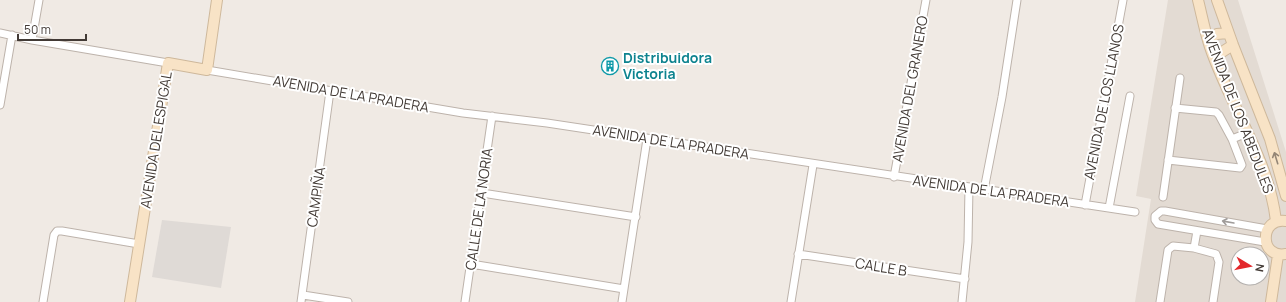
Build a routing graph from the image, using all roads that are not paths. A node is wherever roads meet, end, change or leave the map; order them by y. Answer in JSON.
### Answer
{"nodes":[{"id":1,"x":39,"y":0,"type":"edge"},
{"id":2,"x":217,"y":0,"type":"edge"},
{"id":3,"x":926,"y":0,"type":"edge"},
{"id":4,"x":1017,"y":0,"type":"edge"},
{"id":5,"x":1123,"y":0,"type":"edge"},
{"id":6,"x":1198,"y":0,"type":"edge"},
{"id":7,"x":1217,"y":0,"type":"edge"},
{"id":8,"x":0,"y":33,"type":"edge"},
{"id":9,"x":1228,"y":33,"type":"junction"},
{"id":10,"x":12,"y":35,"type":"junction"},
{"id":11,"x":1208,"y":39,"type":"junction"},
{"id":12,"x":32,"y":40,"type":"junction"},
{"id":13,"x":1232,"y":45,"type":"junction"},
{"id":14,"x":1212,"y":53,"type":"junction"},
{"id":15,"x":168,"y":63,"type":"junction"},
{"id":16,"x":207,"y":70,"type":"junction"},
{"id":17,"x":1180,"y":78,"type":"dead end"},
{"id":18,"x":330,"y":91,"type":"junction"},
{"id":19,"x":1130,"y":96,"type":"dead end"},
{"id":20,"x":0,"y":104,"type":"edge"},
{"id":21,"x":1175,"y":108,"type":"junction"},
{"id":22,"x":492,"y":116,"type":"junction"},
{"id":23,"x":1248,"y":133,"type":"junction"},
{"id":24,"x":647,"y":139,"type":"junction"},
{"id":25,"x":1232,"y":139,"type":"junction"},
{"id":26,"x":1168,"y":160,"type":"junction"},
{"id":27,"x":813,"y":165,"type":"junction"},
{"id":28,"x":894,"y":177,"type":"junction"},
{"id":29,"x":969,"y":187,"type":"junction"},
{"id":30,"x":984,"y":190,"type":"junction"},
{"id":31,"x":482,"y":193,"type":"junction"},
{"id":32,"x":1286,"y":196,"type":"edge"},
{"id":33,"x":1163,"y":197,"type":"dead end"},
{"id":34,"x":1085,"y":205,"type":"junction"},
{"id":35,"x":1109,"y":208,"type":"junction"},
{"id":36,"x":1135,"y":212,"type":"dead end"},
{"id":37,"x":636,"y":217,"type":"junction"},
{"id":38,"x":1281,"y":221,"type":"edge"},
{"id":39,"x":1267,"y":230,"type":"junction"},
{"id":40,"x":1197,"y":231,"type":"junction"},
{"id":41,"x":1265,"y":242,"type":"junction"},
{"id":42,"x":139,"y":244,"type":"junction"},
{"id":43,"x":1194,"y":248,"type":"junction"},
{"id":44,"x":798,"y":254,"type":"junction"},
{"id":45,"x":1282,"y":254,"type":"edge"},
{"id":46,"x":471,"y":264,"type":"junction"},
{"id":47,"x":965,"y":279,"type":"junction"},
{"id":48,"x":624,"y":289,"type":"junction"},
{"id":49,"x":302,"y":298,"type":"edge"},
{"id":50,"x":43,"y":302,"type":"edge"},
{"id":51,"x":130,"y":302,"type":"edge"},
{"id":52,"x":348,"y":302,"type":"edge"},
{"id":53,"x":465,"y":302,"type":"edge"},
{"id":54,"x":622,"y":302,"type":"edge"},
{"id":55,"x":791,"y":302,"type":"edge"},
{"id":56,"x":962,"y":302,"type":"edge"},
{"id":57,"x":1160,"y":302,"type":"edge"},
{"id":58,"x":1212,"y":302,"type":"edge"},
{"id":59,"x":1271,"y":302,"type":"edge"}],
"edges":[{"from":1,"to":12,"type":"street"},
{"from":2,"to":16,"type":"street"},
{"from":3,"to":28,"type":"street","name":"AVENIDA DEL GRANERO"},
{"from":4,"to":30,"type":"street"},
{"from":5,"to":34,"type":"street","name":"AVENIDA DE LOS LLANOS"},
{"from":6,"to":11,"type":"street","name":"AVENIDA DE LOS ABEDULES"},
{"from":7,"to":9,"type":"street","name":"AVENIDA DE LOS ABEDULES"},
{"from":8,"to":10,"type":"street"},
{"from":9,"to":11,"type":"street"},
{"from":9,"to":13,"type":"street","name":"AVENIDA DE LOS ABEDULES"},
{"from":10,"to":12,"type":"street"},
{"from":10,"to":20,"type":"street"},
{"from":11,"to":14,"type":"street","name":"AVENIDA DE LOS ABEDULES"},
{"from":12,"to":15,"type":"street"},
{"from":13,"to":14,"type":"street"},
{"from":32,"to":13,"type":"street","name":"AVENIDA DE LOS ABEDULES","one_way":true},
{"from":14,"to":23,"type":"street","name":"AVENIDA DE LOS ABEDULES"},
{"from":15,"to":16,"type":"street","name":"AVENIDA DEL ESPIGAL"},
{"from":15,"to":42,"type":"street","name":"AVENIDA DEL ESPIGAL"},
{"from":16,"to":18,"type":"street","name":"AVENIDA DE LA PRADERA"},
{"from":17,"to":21,"type":"street"},
{"from":18,"to":22,"type":"street","name":"AVENIDA DE LA PRADERA"},
{"from":18,"to":49,"type":"street","name":"CAMPIÑA"},
{"from":19,"to":35,"type":"street"},
{"from":21,"to":25,"type":"street"},
{"from":21,"to":26,"type":"street"},
{"from":22,"to":24,"type":"street","name":"AVENIDA DE LA PRADERA"},
{"from":22,"to":31,"type":"street","name":"CALLE DE LA NORIA"},
{"from":23,"to":25,"type":"street"},
{"from":23,"to":38,"type":"street","name":"AVENIDA DE LOS ABEDULES"},
{"from":24,"to":27,"type":"street","name":"AVENIDA DE LA PRADERA"},
{"from":24,"to":37,"type":"street"},
{"from":25,"to":26,"type":"street"},
{"from":26,"to":33,"type":"street"},
{"from":27,"to":28,"type":"street","name":"AVENIDA DE LA PRADERA"},
{"from":27,"to":44,"type":"street"},
{"from":28,"to":29,"type":"street","name":"AVENIDA DE LA PRADERA"},
{"from":29,"to":30,"type":"street","name":"AVENIDA DE LA PRADERA"},
{"from":29,"to":47,"type":"street"},
{"from":30,"to":34,"type":"street","name":"AVENIDA DE LA PRADERA"},
{"from":31,"to":37,"type":"street"},
{"from":31,"to":46,"type":"street","name":"CALLE DE LA NORIA"},
{"from":34,"to":35,"type":"street","name":"AVENIDA DE LA PRADERA"},
{"from":35,"to":36,"type":"street","name":"AVENIDA DE LA PRADERA"},
{"from":37,"to":48,"type":"street"},
{"from":38,"to":39,"type":"street"},
{"from":39,"to":40,"type":"street","one_way":true},
{"from":39,"to":41,"type":"street"},
{"from":40,"to":41,"type":"street"},
{"from":40,"to":43,"type":"street"},
{"from":41,"to":45,"type":"street"},
{"from":42,"to":50,"type":"street"},
{"from":42,"to":51,"type":"street","name":"AVENIDA DEL ESPIGAL"},
{"from":43,"to":57,"type":"street"},
{"from":43,"to":58,"type":"street"},
{"from":44,"to":47,"type":"street","name":"CALLE B"},
{"from":44,"to":55,"type":"street"},
{"from":45,"to":59,"type":"street"},
{"from":46,"to":48,"type":"street"},
{"from":46,"to":53,"type":"street","name":"CALLE DE LA NORIA"},
{"from":47,"to":56,"type":"street"},
{"from":48,"to":54,"type":"street"},
{"from":49,"to":52,"type":"street"}]}
